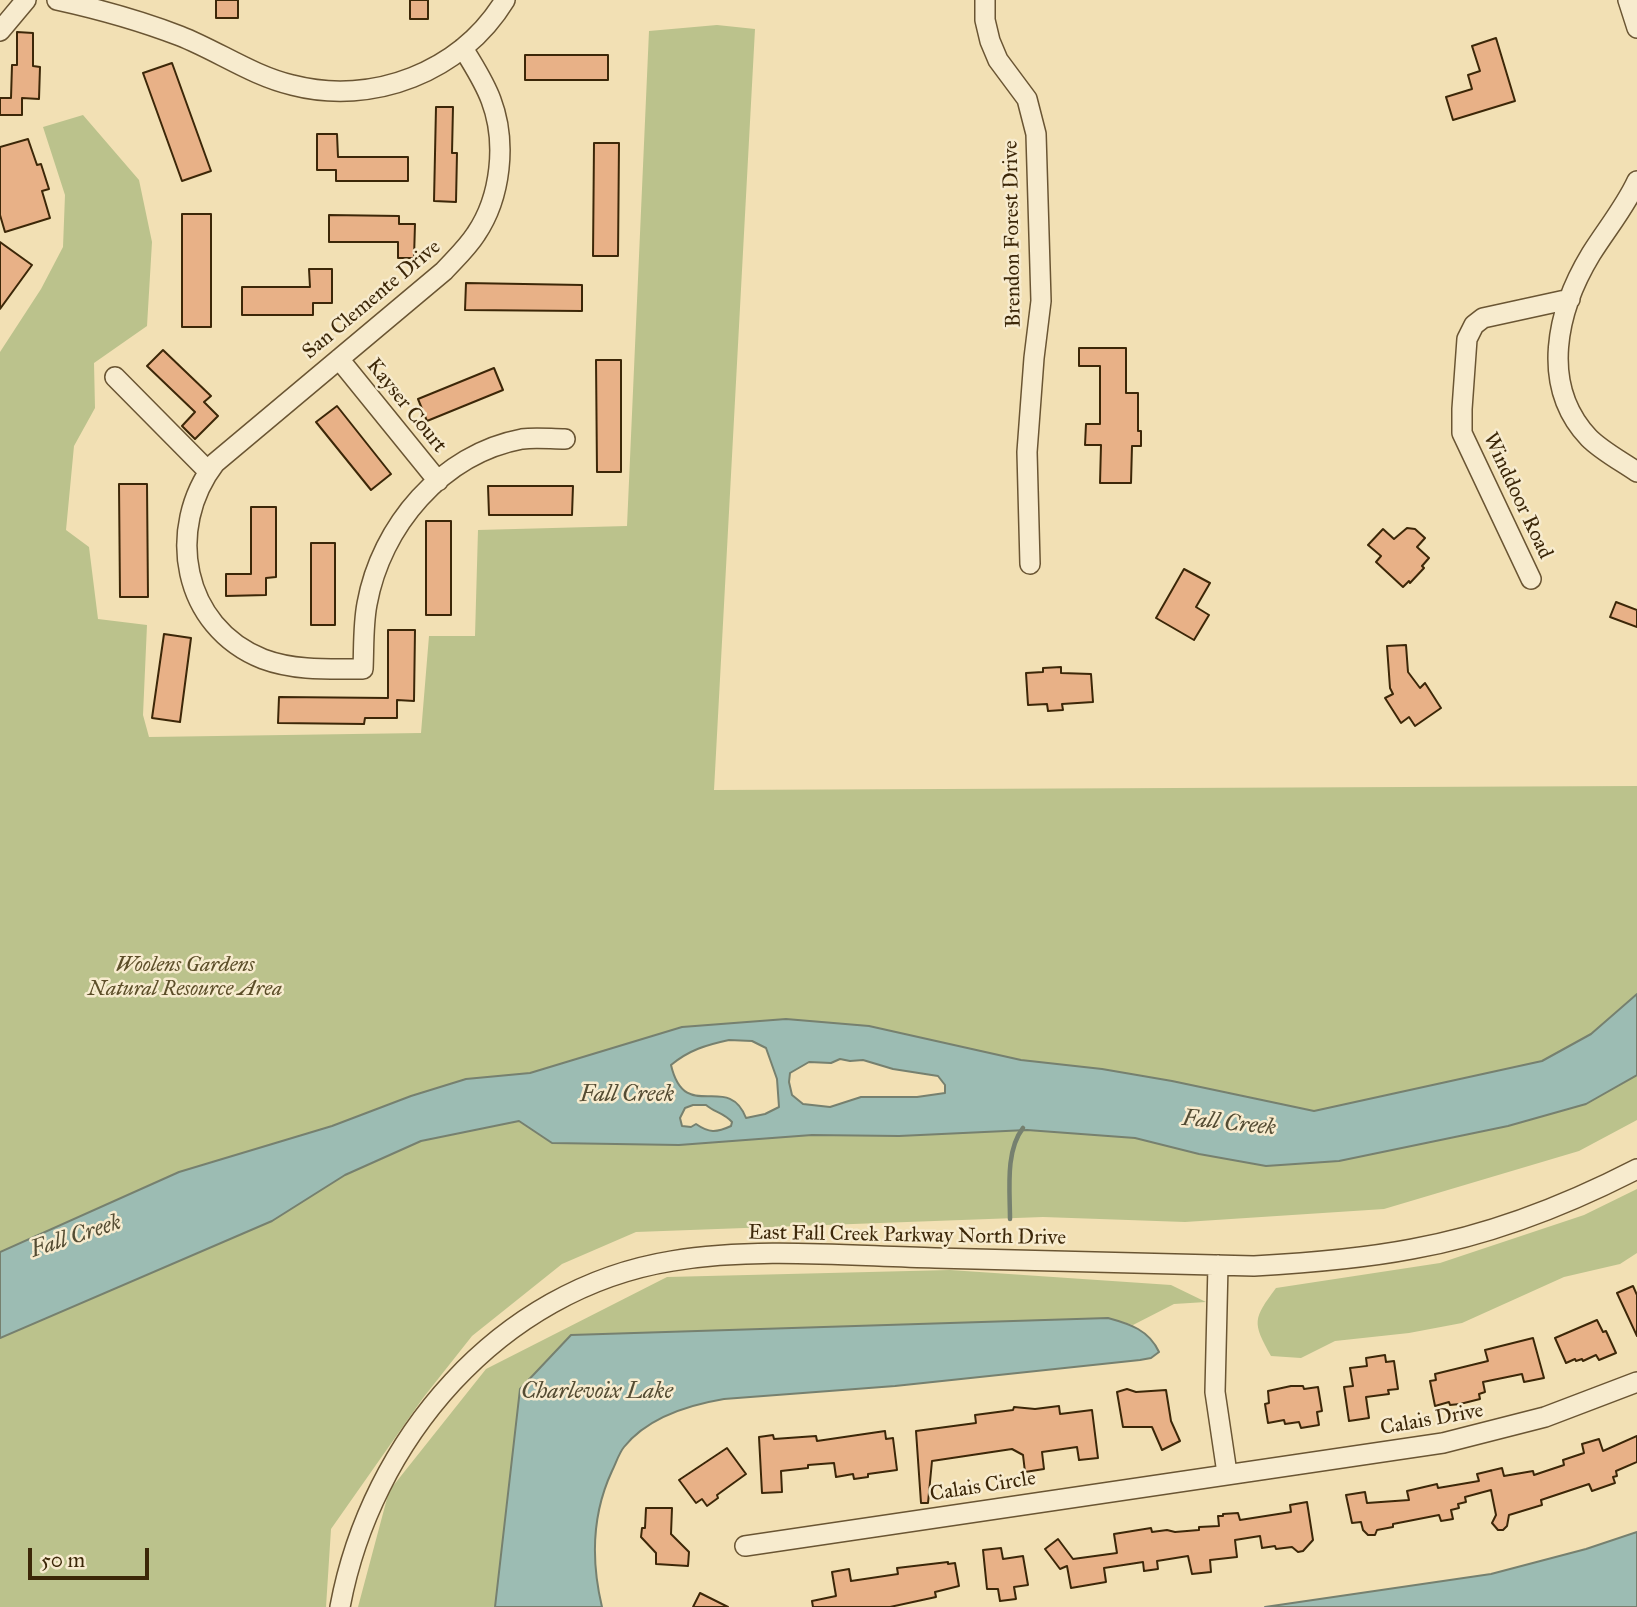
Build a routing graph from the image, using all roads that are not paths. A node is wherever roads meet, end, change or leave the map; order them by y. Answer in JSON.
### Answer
{"nodes":[{"id":1,"x":26,"y":0,"type":"edge"},
{"id":2,"x":57,"y":0,"type":"edge"},
{"id":3,"x":505,"y":0,"type":"edge"},
{"id":4,"x":985,"y":0,"type":"edge"},
{"id":5,"x":1628,"y":0,"type":"edge"},
{"id":6,"x":1637,"y":28,"type":"edge"},
{"id":7,"x":0,"y":31,"type":"edge"},
{"id":8,"x":463,"y":48,"type":"junction"},
{"id":9,"x":1637,"y":181,"type":"edge"},
{"id":10,"x":1570,"y":299,"type":"junction"},
{"id":11,"x":339,"y":359,"type":"junction"},
{"id":12,"x":115,"y":377,"type":"dead end"},
{"id":13,"x":565,"y":439,"type":"dead end"},
{"id":14,"x":208,"y":471,"type":"junction"},
{"id":15,"x":1637,"y":472,"type":"edge"},
{"id":16,"x":438,"y":481,"type":"junction"},
{"id":17,"x":1030,"y":564,"type":"dead end"},
{"id":18,"x":1531,"y":579,"type":"dead end"},
{"id":19,"x":1637,"y":1168,"type":"edge"},
{"id":20,"x":1218,"y":1265,"type":"junction"},
{"id":21,"x":1637,"y":1382,"type":"edge"},
{"id":22,"x":1227,"y":1473,"type":"junction"},
{"id":23,"x":745,"y":1546,"type":"dead end"},
{"id":24,"x":340,"y":1607,"type":"edge"}],
"edges":[{"from":1,"to":7,"type":"street"},
{"from":2,"to":8,"type":"street"},
{"from":3,"to":8,"type":"street"},
{"from":4,"to":17,"type":"street","name":"Brendon Forest Drive"},
{"from":5,"to":6,"type":"street"},
{"from":8,"to":11,"type":"street","name":"San Clemente Drive"},
{"from":9,"to":10,"type":"street"},
{"from":10,"to":15,"type":"street"},
{"from":10,"to":18,"type":"street","name":"Winddoor Road"},
{"from":11,"to":14,"type":"street","name":"San Clemente Drive"},
{"from":11,"to":16,"type":"street","name":"Kayser Court"},
{"from":12,"to":14,"type":"street"},
{"from":13,"to":16,"type":"street"},
{"from":14,"to":16,"type":"street","name":"San Clemente Drive"},
{"from":19,"to":20,"type":"street","name":"East Fall Creek Parkway North Drive"},
{"from":20,"to":22,"type":"street"},
{"from":20,"to":24,"type":"street","name":"East Fall Creek Parkway North Drive"},
{"from":21,"to":22,"type":"street","name":"Calais Drive"},
{"from":22,"to":23,"type":"street","name":"Calais Circle"}]}
